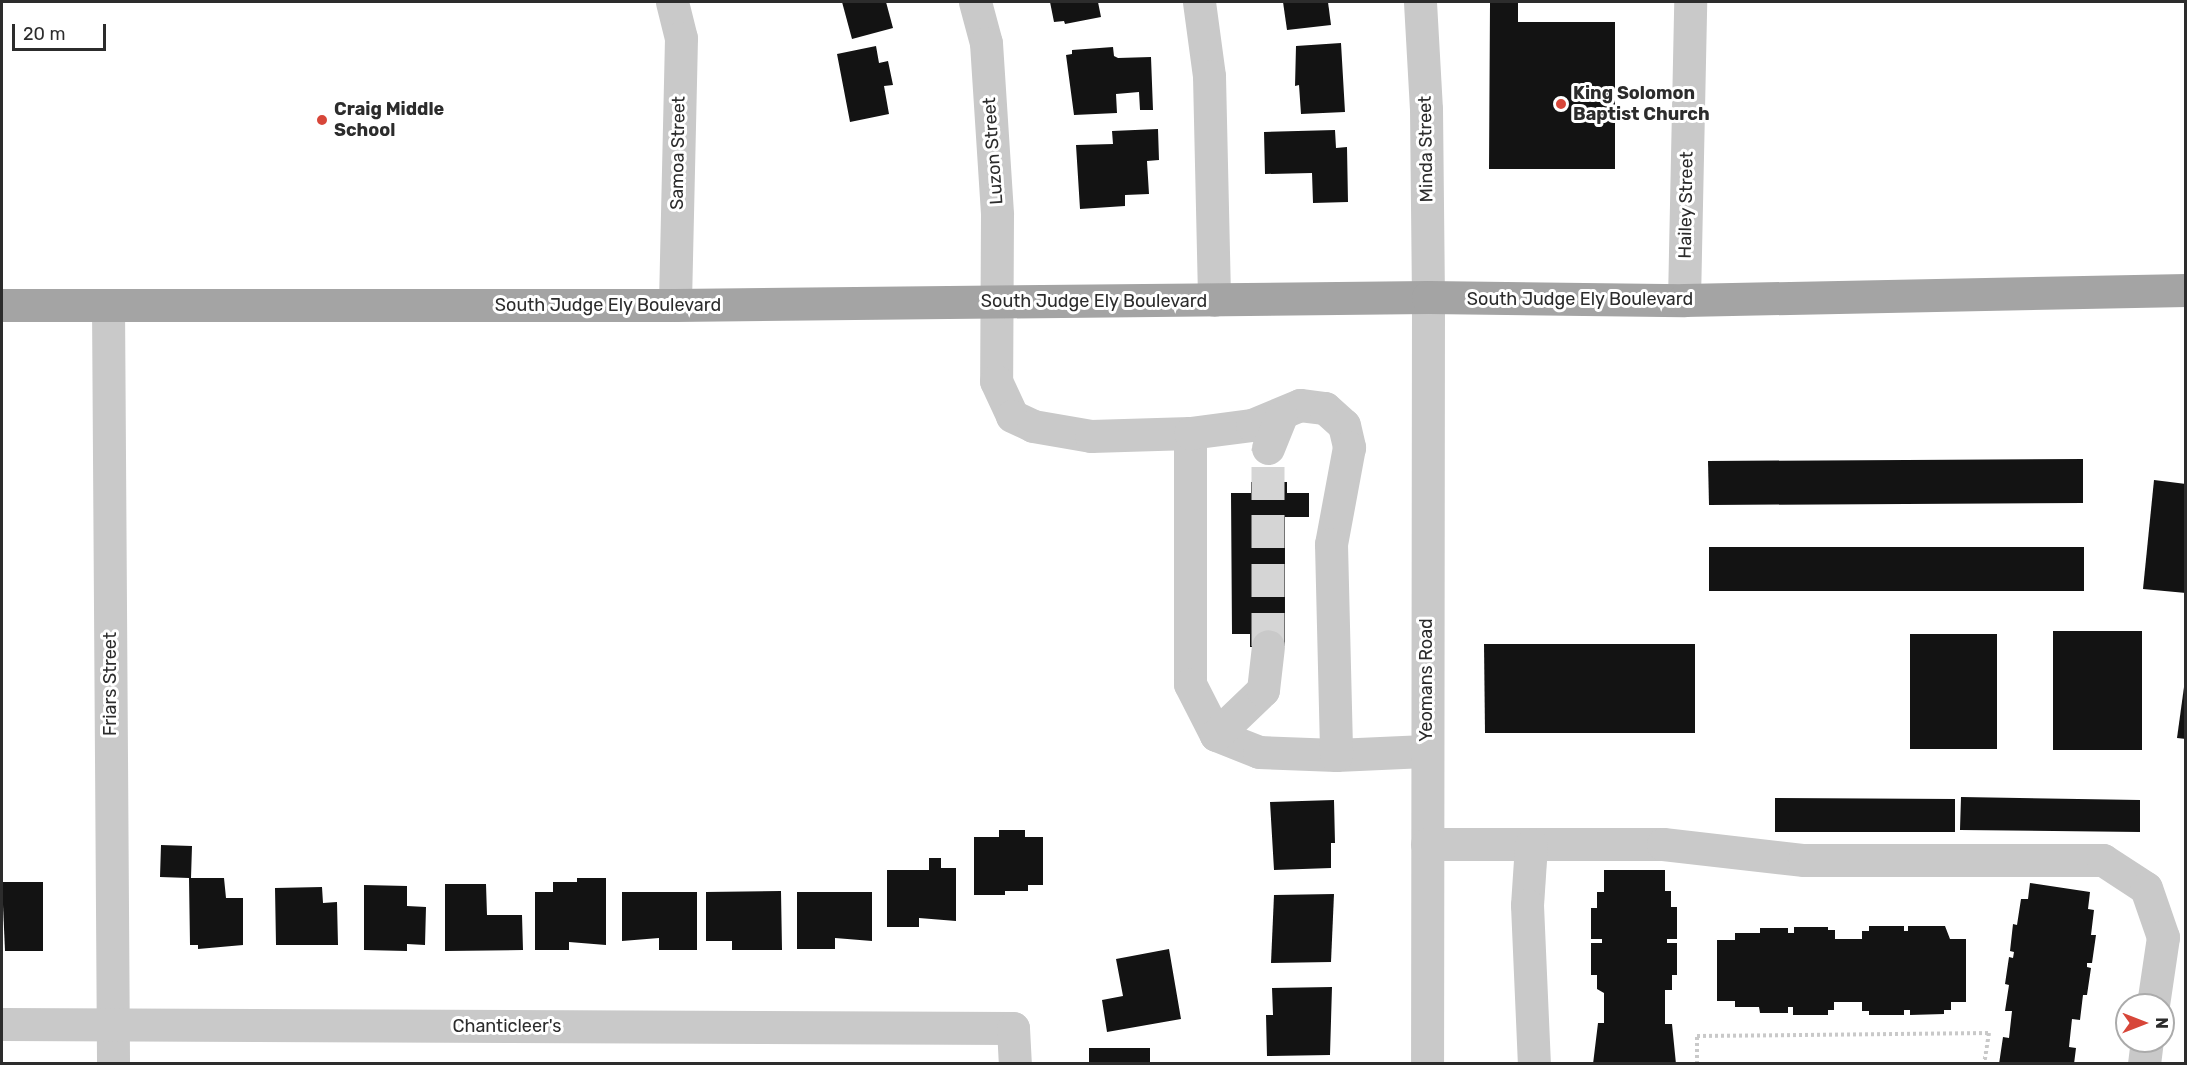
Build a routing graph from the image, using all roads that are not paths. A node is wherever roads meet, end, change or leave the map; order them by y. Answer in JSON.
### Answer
{"nodes":[{"id":1,"x":672,"y":2,"type":"edge"},
{"id":2,"x":975,"y":2,"type":"edge"},
{"id":3,"x":1199,"y":2,"type":"edge"},
{"id":4,"x":1420,"y":2,"type":"edge"},
{"id":5,"x":1690,"y":2,"type":"edge"},
{"id":6,"x":2186,"y":290,"type":"edge"},
{"id":7,"x":1428,"y":297,"type":"junction"},
{"id":8,"x":1214,"y":300,"type":"junction"},
{"id":9,"x":1684,"y":300,"type":"junction"},
{"id":10,"x":996,"y":302,"type":"junction"},
{"id":11,"x":2,"y":305,"type":"edge"},
{"id":12,"x":108,"y":305,"type":"junction"},
{"id":13,"x":675,"y":305,"type":"junction"},
{"id":14,"x":1281,"y":415,"type":"junction"},
{"id":15,"x":1190,"y":433,"type":"junction"},
{"id":16,"x":1268,"y":448,"type":"tunnel mouth"},
{"id":17,"x":1268,"y":646,"type":"tunnel mouth"},
{"id":18,"x":1216,"y":735,"type":"junction"},
{"id":19,"x":1425,"y":751,"type":"junction"},
{"id":20,"x":1336,"y":755,"type":"junction"},
{"id":21,"x":1428,"y":844,"type":"junction"},
{"id":22,"x":1531,"y":845,"type":"junction"},
{"id":23,"x":2154,"y":993,"type":"edge"},
{"id":24,"x":2,"y":1024,"type":"edge"},
{"id":25,"x":112,"y":1024,"type":"junction"},
{"id":26,"x":113,"y":1064,"type":"edge"},
{"id":27,"x":1015,"y":1064,"type":"edge"},
{"id":28,"x":1427,"y":1064,"type":"edge"},
{"id":29,"x":1534,"y":1064,"type":"edge"}],
"edges":[{"from":1,"to":13,"type":"street","name":"Samoa Street"},
{"from":2,"to":10,"type":"street","name":"Luzon Street"},
{"from":3,"to":8,"type":"street"},
{"from":4,"to":7,"type":"street","name":"Minda Street"},
{"from":5,"to":9,"type":"street","name":"Hailey Street"},
{"from":6,"to":9,"type":"main road","name":"South Judge Ely Boulevard"},
{"from":7,"to":8,"type":"main road","name":"South Judge Ely Boulevard"},
{"from":7,"to":9,"type":"main road","name":"South Judge Ely Boulevard"},
{"from":7,"to":19,"type":"street","name":"Yeomans Road"},
{"from":8,"to":10,"type":"main road","name":"South Judge Ely Boulevard"},
{"from":10,"to":13,"type":"main road","name":"South Judge Ely Boulevard"},
{"from":10,"to":15,"type":"street","name":"Luzon Street"},
{"from":11,"to":12,"type":"main road","name":"South Judge Ely Boulevard"},
{"from":12,"to":13,"type":"main road","name":"South Judge Ely Boulevard"},
{"from":12,"to":25,"type":"street","name":"Friars Street"},
{"from":14,"to":15,"type":"street"},
{"from":14,"to":16,"type":"street"},
{"from":14,"to":20,"type":"street"},
{"from":15,"to":18,"type":"street"},
{"from":17,"to":18,"type":"street"},
{"from":18,"to":20,"type":"street"},
{"from":19,"to":20,"type":"street"},
{"from":19,"to":21,"type":"street","name":"Yeomans Road"},
{"from":21,"to":22,"type":"street"},
{"from":21,"to":28,"type":"street","name":"Yeomans Road"},
{"from":22,"to":23,"type":"street"},
{"from":22,"to":29,"type":"street"},
{"from":24,"to":25,"type":"street","name":"Chanticleer's"},
{"from":25,"to":26,"type":"street","name":"Friars Street"},
{"from":25,"to":27,"type":"street","name":"Chanticleer's"}]}
